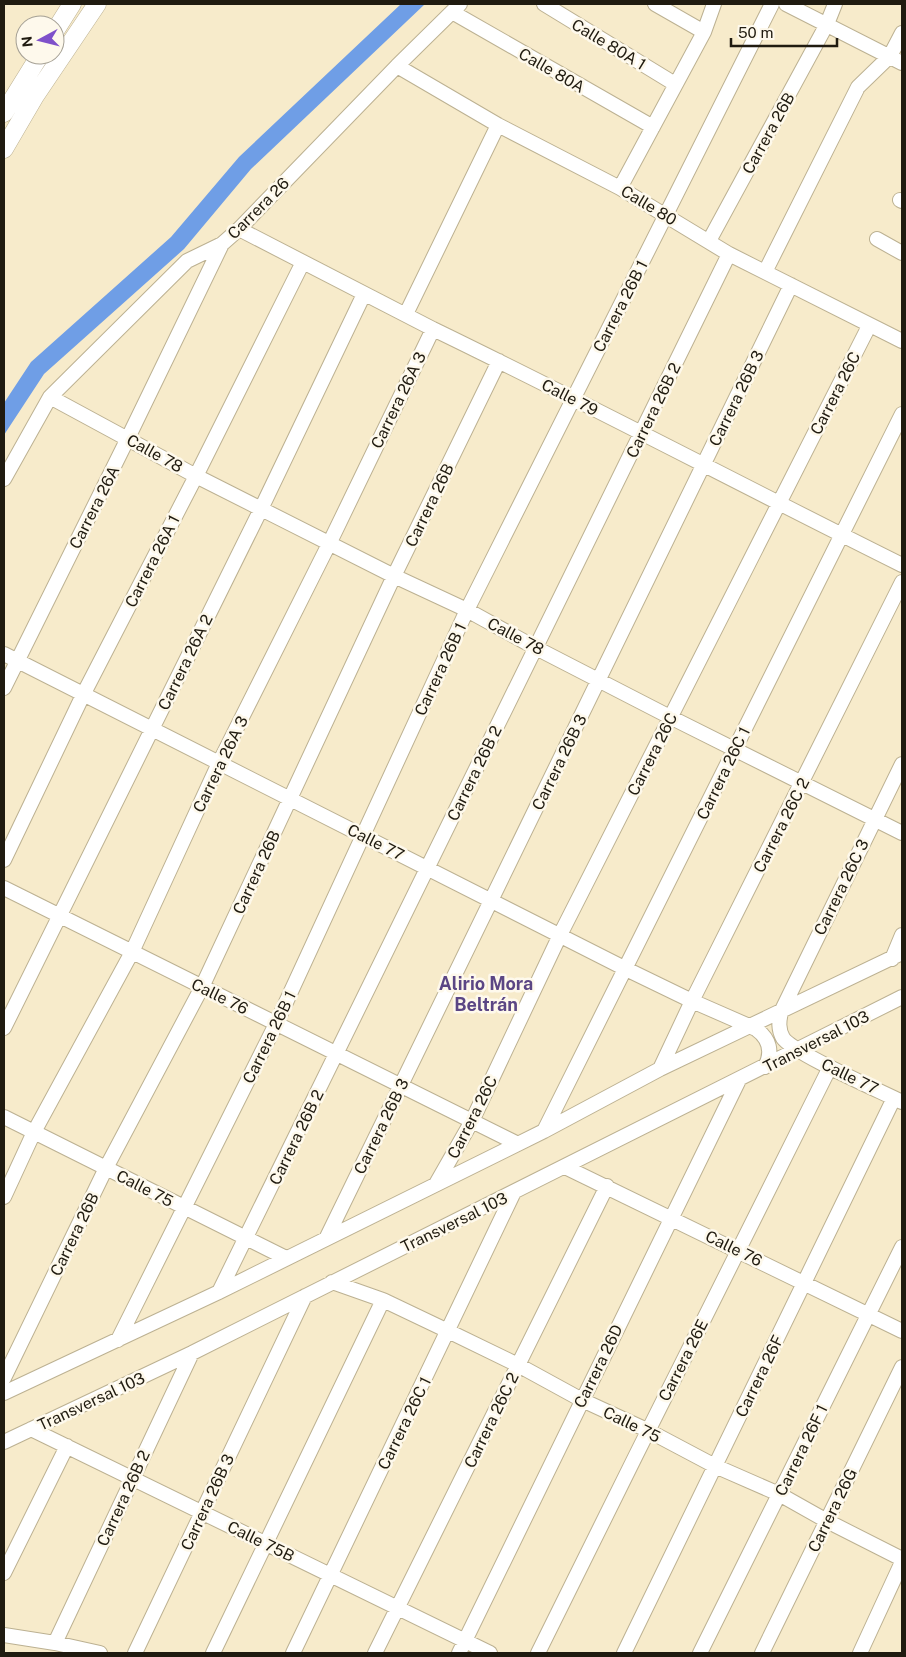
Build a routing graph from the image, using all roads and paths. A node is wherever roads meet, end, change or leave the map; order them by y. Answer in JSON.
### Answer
{"nodes":[{"id":1,"x":72,"y":4,"type":"edge"},
{"id":2,"x":96,"y":4,"type":"edge"},
{"id":3,"x":544,"y":4,"type":"edge"},
{"id":4,"x":655,"y":4,"type":"edge"},
{"id":5,"x":714,"y":4,"type":"edge"},
{"id":6,"x":772,"y":4,"type":"edge"},
{"id":7,"x":786,"y":4,"type":"edge"},
{"id":8,"x":835,"y":4,"type":"edge"},
{"id":9,"x":456,"y":8,"type":"edge"},
{"id":10,"x":65,"y":15,"type":"edge"},
{"id":11,"x":827,"y":24,"type":"junction"},
{"id":12,"x":704,"y":32,"type":"junction"},
{"id":13,"x":902,"y":33,"type":"edge"},
{"id":14,"x":896,"y":60,"type":"edge"},
{"id":15,"x":34,"y":65,"type":"edge"},
{"id":16,"x":397,"y":66,"type":"junction"},
{"id":17,"x":675,"y":84,"type":"junction"},
{"id":18,"x":4,"y":113,"type":"edge"},
{"id":19,"x":498,"y":125,"type":"junction"},
{"id":20,"x":653,"y":127,"type":"junction"},
{"id":21,"x":4,"y":149,"type":"edge"},
{"id":22,"x":620,"y":188,"type":"junction"},
{"id":23,"x":665,"y":215,"type":"junction"},
{"id":24,"x":238,"y":229,"type":"junction"},
{"id":25,"x":877,"y":239,"type":"dead end"},
{"id":26,"x":708,"y":241,"type":"junction"},
{"id":27,"x":222,"y":244,"type":"junction"},
{"id":28,"x":902,"y":253,"type":"edge"},
{"id":29,"x":729,"y":254,"type":"junction"},
{"id":30,"x":303,"y":262,"type":"junction"},
{"id":31,"x":766,"y":272,"type":"junction"},
{"id":32,"x":791,"y":285,"type":"junction"},
{"id":33,"x":364,"y":294,"type":"junction"},
{"id":34,"x":406,"y":314,"type":"junction"},
{"id":35,"x":869,"y":326,"type":"junction"},
{"id":36,"x":432,"y":329,"type":"junction"},
{"id":37,"x":902,"y":342,"type":"edge"},
{"id":38,"x":499,"y":361,"type":"junction"},
{"id":39,"x":50,"y":397,"type":"junction"},
{"id":40,"x":574,"y":399,"type":"junction"},
{"id":41,"x":902,"y":414,"type":"edge"},
{"id":42,"x":641,"y":433,"type":"junction"},
{"id":43,"x":128,"y":438,"type":"junction"},
{"id":44,"x":704,"y":464,"type":"junction"},
{"id":45,"x":196,"y":476,"type":"junction"},
{"id":46,"x":4,"y":479,"type":"edge"},
{"id":47,"x":778,"y":504,"type":"junction"},
{"id":48,"x":260,"y":509,"type":"junction"},
{"id":49,"x":842,"y":535,"type":"junction"},
{"id":50,"x":330,"y":542,"type":"junction"},
{"id":51,"x":902,"y":565,"type":"edge"},
{"id":52,"x":394,"y":576,"type":"junction"},
{"id":53,"x":902,"y":582,"type":"edge"},
{"id":54,"x":467,"y":610,"type":"junction"},
{"id":55,"x":536,"y":648,"type":"junction"},
{"id":56,"x":4,"y":654,"type":"edge"},
{"id":57,"x":16,"y":661,"type":"junction"},
{"id":58,"x":599,"y":680,"type":"junction"},
{"id":59,"x":4,"y":688,"type":"edge"},
{"id":60,"x":83,"y":695,"type":"junction"},
{"id":61,"x":670,"y":717,"type":"junction"},
{"id":62,"x":152,"y":729,"type":"junction"},
{"id":63,"x":735,"y":749,"type":"junction"},
{"id":64,"x":219,"y":763,"type":"junction"},
{"id":65,"x":902,"y":764,"type":"edge"},
{"id":66,"x":802,"y":782,"type":"junction"},
{"id":67,"x":291,"y":799,"type":"junction"},
{"id":68,"x":874,"y":818,"type":"junction"},
{"id":69,"x":902,"y":832,"type":"edge"},
{"id":70,"x":363,"y":836,"type":"junction"},
{"id":71,"x":4,"y":860,"type":"edge"},
{"id":72,"x":428,"y":868,"type":"junction"},
{"id":73,"x":4,"y":888,"type":"edge"},
{"id":74,"x":491,"y":900,"type":"junction"},
{"id":75,"x":60,"y":916,"type":"junction"},
{"id":76,"x":560,"y":935,"type":"junction"},
{"id":77,"x":902,"y":935,"type":"edge"},
{"id":78,"x":132,"y":952,"type":"junction"},
{"id":79,"x":897,"y":956,"type":"edge"},
{"id":80,"x":626,"y":969,"type":"junction"},
{"id":81,"x":202,"y":986,"type":"junction"},
{"id":82,"x":902,"y":997,"type":"edge"},
{"id":83,"x":692,"y":1001,"type":"junction"},
{"id":84,"x":781,"y":1012,"type":"junction"},
{"id":85,"x":276,"y":1024,"type":"junction"},
{"id":86,"x":749,"y":1027,"type":"junction"},
{"id":87,"x":4,"y":1028,"type":"edge"},
{"id":88,"x":799,"y":1050,"type":"junction"},
{"id":89,"x":336,"y":1054,"type":"junction"},
{"id":90,"x":766,"y":1067,"type":"junction"},
{"id":91,"x":830,"y":1067,"type":"junction"},
{"id":92,"x":660,"y":1070,"type":"junction"},
{"id":93,"x":739,"y":1080,"type":"junction"},
{"id":94,"x":401,"y":1086,"type":"junction"},
{"id":95,"x":898,"y":1100,"type":"edge"},
{"id":96,"x":4,"y":1117,"type":"edge"},
{"id":97,"x":472,"y":1121,"type":"junction"},
{"id":98,"x":544,"y":1131,"type":"junction"},
{"id":99,"x":34,"y":1132,"type":"junction"},
{"id":100,"x":518,"y":1144,"type":"junction"},
{"id":101,"x":565,"y":1167,"type":"junction"},
{"id":102,"x":106,"y":1168,"type":"junction"},
{"id":103,"x":436,"y":1184,"type":"junction"},
{"id":104,"x":607,"y":1186,"type":"junction"},
{"id":105,"x":514,"y":1192,"type":"junction"},
{"id":106,"x":4,"y":1196,"type":"edge"},
{"id":107,"x":184,"y":1208,"type":"junction"},
{"id":108,"x":671,"y":1218,"type":"junction"},
{"id":109,"x":246,"y":1238,"type":"junction"},
{"id":110,"x":326,"y":1239,"type":"junction"},
{"id":111,"x":902,"y":1247,"type":"edge"},
{"id":112,"x":739,"y":1251,"type":"junction"},
{"id":113,"x":286,"y":1258,"type":"junction"},
{"id":114,"x":332,"y":1282,"type":"junction"},
{"id":115,"x":805,"y":1283,"type":"junction"},
{"id":116,"x":219,"y":1292,"type":"junction"},
{"id":117,"x":305,"y":1296,"type":"junction"},
{"id":118,"x":383,"y":1300,"type":"junction"},
{"id":119,"x":869,"y":1314,"type":"junction"},
{"id":120,"x":448,"y":1331,"type":"junction"},
{"id":121,"x":902,"y":1331,"type":"edge"},
{"id":122,"x":118,"y":1340,"type":"junction"},
{"id":123,"x":192,"y":1353,"type":"junction"},
{"id":124,"x":518,"y":1366,"type":"junction"},
{"id":125,"x":902,"y":1367,"type":"edge"},
{"id":126,"x":4,"y":1378,"type":"edge"},
{"id":127,"x":4,"y":1393,"type":"edge"},
{"id":128,"x":582,"y":1400,"type":"junction"},
{"id":129,"x":31,"y":1429,"type":"junction"},
{"id":130,"x":647,"y":1430,"type":"junction"},
{"id":131,"x":4,"y":1442,"type":"edge"},
{"id":132,"x":67,"y":1446,"type":"junction"},
{"id":133,"x":715,"y":1466,"type":"junction"},
{"id":134,"x":133,"y":1478,"type":"junction"},
{"id":135,"x":779,"y":1494,"type":"junction"},
{"id":136,"x":202,"y":1512,"type":"junction"},
{"id":137,"x":827,"y":1522,"type":"junction"},
{"id":138,"x":266,"y":1543,"type":"junction"},
{"id":139,"x":902,"y":1560,"type":"edge"},
{"id":140,"x":4,"y":1572,"type":"edge"},
{"id":141,"x":331,"y":1575,"type":"junction"},
{"id":142,"x":398,"y":1608,"type":"junction"},
{"id":143,"x":4,"y":1635,"type":"edge"},
{"id":144,"x":55,"y":1643,"type":"junction"},
{"id":145,"x":462,"y":1647,"type":"edge"},
{"id":146,"x":100,"y":1653,"type":"edge"},
{"id":147,"x":135,"y":1653,"type":"edge"},
{"id":148,"x":213,"y":1653,"type":"edge"},
{"id":149,"x":293,"y":1653,"type":"edge"},
{"id":150,"x":375,"y":1653,"type":"edge"},
{"id":151,"x":490,"y":1653,"type":"edge"},
{"id":152,"x":538,"y":1653,"type":"edge"},
{"id":153,"x":624,"y":1653,"type":"edge"},
{"id":154,"x":700,"y":1653,"type":"edge"},
{"id":155,"x":762,"y":1653,"type":"edge"},
{"id":156,"x":860,"y":1653,"type":"edge"}],
"edges":[{"from":1,"to":10,"type":"main road"},
{"from":2,"to":21,"type":"main road"},
{"from":3,"to":17,"type":"street","name":"Calle 80A 1"},
{"from":4,"to":12,"type":"street"},
{"from":5,"to":12,"type":"street"},
{"from":6,"to":23,"type":"street","name":"Carrera 26B 1"},
{"from":7,"to":11,"type":"street"},
{"from":8,"to":11,"type":"street","name":"Carrera 26B"},
{"from":9,"to":16,"type":"street","name":"Carrera 26"},
{"from":9,"to":20,"type":"street","name":"Calle 80A"},
{"from":11,"to":14,"type":"street"},
{"from":11,"to":26,"type":"street","name":"Carrera 26B"},
{"from":12,"to":17,"type":"street"},
{"from":13,"to":14,"type":"street"},
{"from":14,"to":31,"type":"street"},
{"from":15,"to":18,"type":"main road"},
{"from":16,"to":19,"type":"street","name":"Calle 80"},
{"from":16,"to":24,"type":"street","name":"Carrera 26"},
{"from":17,"to":20,"type":"street"},
{"from":19,"to":22,"type":"street","name":"Calle 80"},
{"from":19,"to":34,"type":"street"},
{"from":20,"to":22,"type":"street"},
{"from":22,"to":23,"type":"street","name":"Calle 80"},
{"from":23,"to":26,"type":"street","name":"Calle 80"},
{"from":23,"to":40,"type":"street","name":"Carrera 26B 1"},
{"from":24,"to":27,"type":"street","name":"Carrera 26"},
{"from":24,"to":30,"type":"street","name":"Calle 79"},
{"from":25,"to":28,"type":"street"},
{"from":26,"to":29,"type":"street","name":"Calle 80"},
{"from":27,"to":39,"type":"street","name":"Carrera 26"},
{"from":27,"to":43,"type":"street","name":"Carrera 26A"},
{"from":29,"to":31,"type":"street","name":"Calle 80"},
{"from":29,"to":42,"type":"street","name":"Carrera 26B 2"},
{"from":30,"to":33,"type":"street","name":"Calle 79"},
{"from":30,"to":45,"type":"street","name":"Carrera 26A 1"},
{"from":31,"to":32,"type":"street","name":"Calle 80"},
{"from":32,"to":35,"type":"street","name":"Calle 80"},
{"from":32,"to":44,"type":"street","name":"Carrera 26B 3"},
{"from":33,"to":34,"type":"street","name":"Calle 79"},
{"from":33,"to":48,"type":"street","name":"Carrera 26A 2"},
{"from":34,"to":36,"type":"street","name":"Calle 79"},
{"from":35,"to":37,"type":"street","name":"Calle 80"},
{"from":35,"to":47,"type":"street","name":"Carrera 26C"},
{"from":36,"to":38,"type":"street","name":"Calle 79"},
{"from":36,"to":50,"type":"street","name":"Carrera 26A 3"},
{"from":38,"to":40,"type":"street","name":"Calle 79"},
{"from":38,"to":52,"type":"street","name":"Carrera 26B"},
{"from":39,"to":43,"type":"street","name":"Calle 78"},
{"from":39,"to":46,"type":"street","name":"Carrera 26"},
{"from":40,"to":42,"type":"street","name":"Calle 79"},
{"from":40,"to":54,"type":"street","name":"Carrera 26B 1"},
{"from":41,"to":49,"type":"street","name":"Carrera 26C 1"},
{"from":42,"to":44,"type":"street","name":"Calle 79"},
{"from":42,"to":55,"type":"street","name":"Carrera 26B 2"},
{"from":43,"to":45,"type":"street","name":"Calle 78"},
{"from":43,"to":57,"type":"street","name":"Carrera 26A"},
{"from":44,"to":47,"type":"street","name":"Calle 79"},
{"from":44,"to":58,"type":"street","name":"Carrera 26B 3"},
{"from":45,"to":48,"type":"street","name":"Calle 78"},
{"from":45,"to":60,"type":"street","name":"Carrera 26A 1"},
{"from":47,"to":49,"type":"street","name":"Calle 79"},
{"from":47,"to":61,"type":"street","name":"Carrera 26C"},
{"from":48,"to":50,"type":"street","name":"Calle 78"},
{"from":48,"to":62,"type":"street","name":"Carrera 26A 2"},
{"from":49,"to":51,"type":"street","name":"Calle 79"},
{"from":49,"to":63,"type":"street","name":"Carrera 26C 1"},
{"from":50,"to":52,"type":"street","name":"Calle 78"},
{"from":50,"to":64,"type":"street","name":"Carrera 26A 3"},
{"from":52,"to":54,"type":"street","name":"Calle 78"},
{"from":52,"to":67,"type":"street","name":"Carrera 26B"},
{"from":53,"to":66,"type":"street","name":"Carrera 26C 2"},
{"from":54,"to":55,"type":"street","name":"Calle 78"},
{"from":54,"to":70,"type":"street","name":"Carrera 26B 1"},
{"from":55,"to":58,"type":"street","name":"Calle 78"},
{"from":55,"to":72,"type":"street","name":"Carrera 26B 2"},
{"from":56,"to":57,"type":"street","name":"Calle 77"},
{"from":57,"to":59,"type":"street","name":"Carrera 26A"},
{"from":57,"to":60,"type":"street","name":"Calle 77"},
{"from":58,"to":61,"type":"street","name":"Calle 78"},
{"from":58,"to":74,"type":"street","name":"Carrera 26B 3"},
{"from":60,"to":62,"type":"street","name":"Calle 77"},
{"from":60,"to":71,"type":"street","name":"Carrera 26A 1"},
{"from":61,"to":63,"type":"street","name":"Calle 78"},
{"from":61,"to":76,"type":"street","name":"Carrera 26C"},
{"from":62,"to":64,"type":"street","name":"Calle 77"},
{"from":62,"to":75,"type":"street","name":"Carrera 26A 2"},
{"from":63,"to":66,"type":"street","name":"Calle 78"},
{"from":63,"to":80,"type":"street","name":"Carrera 26C 1"},
{"from":64,"to":67,"type":"street","name":"Calle 77"},
{"from":64,"to":78,"type":"street","name":"Carrera 26A 3"},
{"from":65,"to":68,"type":"street","name":"Carrera 26C 3"},
{"from":66,"to":68,"type":"street","name":"Calle 78"},
{"from":66,"to":83,"type":"street","name":"Carrera 26C 2"},
{"from":67,"to":70,"type":"street","name":"Calle 77"},
{"from":67,"to":81,"type":"street","name":"Carrera 26B"},
{"from":68,"to":69,"type":"street","name":"Calle 78"},
{"from":68,"to":84,"type":"street","name":"Carrera 26C 3"},
{"from":70,"to":72,"type":"street","name":"Calle 77"},
{"from":70,"to":85,"type":"street","name":"Carrera 26B 1"},
{"from":72,"to":74,"type":"street","name":"Calle 77"},
{"from":72,"to":89,"type":"street","name":"Carrera 26B 2"},
{"from":73,"to":75,"type":"street","name":"Calle 76"},
{"from":74,"to":76,"type":"street","name":"Calle 77"},
{"from":74,"to":94,"type":"street","name":"Carrera 26B 3"},
{"from":75,"to":78,"type":"street","name":"Calle 76"},
{"from":75,"to":87,"type":"street","name":"Carrera 26A 2"},
{"from":76,"to":80,"type":"street","name":"Calle 77"},
{"from":76,"to":97,"type":"street","name":"Carrera 26C"},
{"from":77,"to":79,"type":"street"},
{"from":78,"to":81,"type":"street","name":"Calle 76"},
{"from":78,"to":99,"type":"street","name":"Carrera 26A 3"},
{"from":79,"to":84,"type":"street"},
{"from":80,"to":83,"type":"street","name":"Calle 77"},
{"from":80,"to":98,"type":"street","name":"Carrera 26C 1"},
{"from":81,"to":85,"type":"street","name":"Calle 76"},
{"from":81,"to":102,"type":"street","name":"Carrera 26B"},
{"from":82,"to":88,"type":"street","name":"Transversal 103"},
{"from":83,"to":86,"type":"street","name":"Calle 77"},
{"from":83,"to":92,"type":"street","name":"Carrera 26C 2"},
{"from":84,"to":86,"type":"street"},
{"from":84,"to":88,"type":"street","name":"Calle 77"},
{"from":85,"to":89,"type":"street","name":"Calle 76"},
{"from":85,"to":107,"type":"street","name":"Carrera 26B 1"},
{"from":86,"to":90,"type":"street","name":"Calle 77"},
{"from":86,"to":92,"type":"street"},
{"from":88,"to":90,"type":"street","name":"Transversal 103"},
{"from":88,"to":91,"type":"street","name":"Calle 77"},
{"from":89,"to":94,"type":"street","name":"Calle 76"},
{"from":89,"to":109,"type":"street","name":"Carrera 26B 2"},
{"from":90,"to":93,"type":"street","name":"Transversal 103"},
{"from":91,"to":95,"type":"street","name":"Calle 77"},
{"from":91,"to":112,"type":"street","name":"Carrera 26E"},
{"from":92,"to":98,"type":"street"},
{"from":93,"to":101,"type":"street","name":"Transversal 103"},
{"from":93,"to":108,"type":"street","name":"Carrera 26D"},
{"from":94,"to":97,"type":"street","name":"Calle 76"},
{"from":94,"to":110,"type":"street","name":"Carrera 26B 3"},
{"from":95,"to":115,"type":"street","name":"Carrera 26F"},
{"from":96,"to":99,"type":"street","name":"Calle 75"},
{"from":97,"to":100,"type":"street","name":"Calle 76"},
{"from":97,"to":103,"type":"street","name":"Carrera 26C"},
{"from":98,"to":100,"type":"street"},
{"from":99,"to":102,"type":"street","name":"Calle 75"},
{"from":99,"to":106,"type":"street","name":"Carrera 26A 3"},
{"from":100,"to":103,"type":"street"},
{"from":101,"to":104,"type":"street","name":"Calle 76"},
{"from":101,"to":105,"type":"street","name":"Transversal 103"},
{"from":102,"to":107,"type":"street","name":"Calle 75"},
{"from":102,"to":126,"type":"street","name":"Carrera 26B"},
{"from":103,"to":110,"type":"street"},
{"from":104,"to":108,"type":"street","name":"Calle 76"},
{"from":104,"to":124,"type":"street","name":"Carrera 26C 2"},
{"from":105,"to":114,"type":"street","name":"Transversal 103"},
{"from":105,"to":120,"type":"street","name":"Carrera 26C 1"},
{"from":107,"to":109,"type":"street","name":"Calle 75"},
{"from":107,"to":122,"type":"street","name":"Carrera 26B 1"},
{"from":108,"to":112,"type":"street","name":"Calle 76"},
{"from":108,"to":128,"type":"street","name":"Carrera 26D"},
{"from":109,"to":113,"type":"street","name":"Calle 75"},
{"from":109,"to":116,"type":"street","name":"Carrera 26B 2"},
{"from":110,"to":113,"type":"street"},
{"from":111,"to":119,"type":"street","name":"Carrera 26F 1"},
{"from":112,"to":115,"type":"street","name":"Calle 76"},
{"from":112,"to":130,"type":"street","name":"Carrera 26E"},
{"from":113,"to":116,"type":"street"},
{"from":114,"to":117,"type":"street","name":"Transversal 103"},
{"from":114,"to":118,"type":"street","name":"Calle 75"},
{"from":115,"to":119,"type":"street","name":"Calle 76"},
{"from":115,"to":133,"type":"street","name":"Carrera 26F"},
{"from":116,"to":122,"type":"street"},
{"from":117,"to":123,"type":"street","name":"Transversal 103"},
{"from":117,"to":136,"type":"street","name":"Carrera 26B 3"},
{"from":118,"to":120,"type":"street","name":"Calle 75"},
{"from":118,"to":138,"type":"street"},
{"from":119,"to":121,"type":"street","name":"Calle 76"},
{"from":119,"to":135,"type":"street","name":"Carrera 26F 1"},
{"from":120,"to":124,"type":"street","name":"Calle 75"},
{"from":120,"to":141,"type":"street","name":"Carrera 26C 1"},
{"from":122,"to":127,"type":"street"},
{"from":123,"to":129,"type":"street","name":"Transversal 103"},
{"from":123,"to":134,"type":"street","name":"Carrera 26B 2"},
{"from":124,"to":128,"type":"street","name":"Calle 75"},
{"from":124,"to":142,"type":"street","name":"Carrera 26C 2"},
{"from":125,"to":137,"type":"street","name":"Carrera 26G"},
{"from":128,"to":130,"type":"street","name":"Calle 75"},
{"from":128,"to":145,"type":"street","name":"Carrera 26D"},
{"from":129,"to":131,"type":"street","name":"Transversal 103"},
{"from":129,"to":132,"type":"street","name":"Calle 75B"},
{"from":130,"to":133,"type":"street","name":"Calle 75"},
{"from":130,"to":152,"type":"street","name":"Carrera 26E"},
{"from":132,"to":134,"type":"street","name":"Calle 75B"},
{"from":132,"to":140,"type":"street"},
{"from":133,"to":135,"type":"street","name":"Calle 75"},
{"from":133,"to":153,"type":"street","name":"Carrera 26F"},
{"from":134,"to":136,"type":"street","name":"Calle 75B"},
{"from":134,"to":144,"type":"street","name":"Carrera 26B 2"},
{"from":135,"to":137,"type":"street","name":"Calle 75"},
{"from":135,"to":154,"type":"street","name":"Carrera 26F 1"},
{"from":136,"to":138,"type":"street","name":"Calle 75B"},
{"from":136,"to":147,"type":"street","name":"Carrera 26B 3"},
{"from":137,"to":139,"type":"street","name":"Calle 75"},
{"from":137,"to":155,"type":"street","name":"Carrera 26G"},
{"from":138,"to":141,"type":"street","name":"Calle 75B"},
{"from":138,"to":148,"type":"street"},
{"from":139,"to":156,"type":"street"},
{"from":141,"to":142,"type":"street","name":"Calle 75B"},
{"from":141,"to":149,"type":"street","name":"Carrera 26C 1"},
{"from":142,"to":145,"type":"street","name":"Calle 75B"},
{"from":142,"to":150,"type":"street","name":"Carrera 26C 2"},
{"from":143,"to":144,"type":"street"},
{"from":144,"to":146,"type":"street"},
{"from":145,"to":151,"type":"street","name":"Calle 75B"}]}
